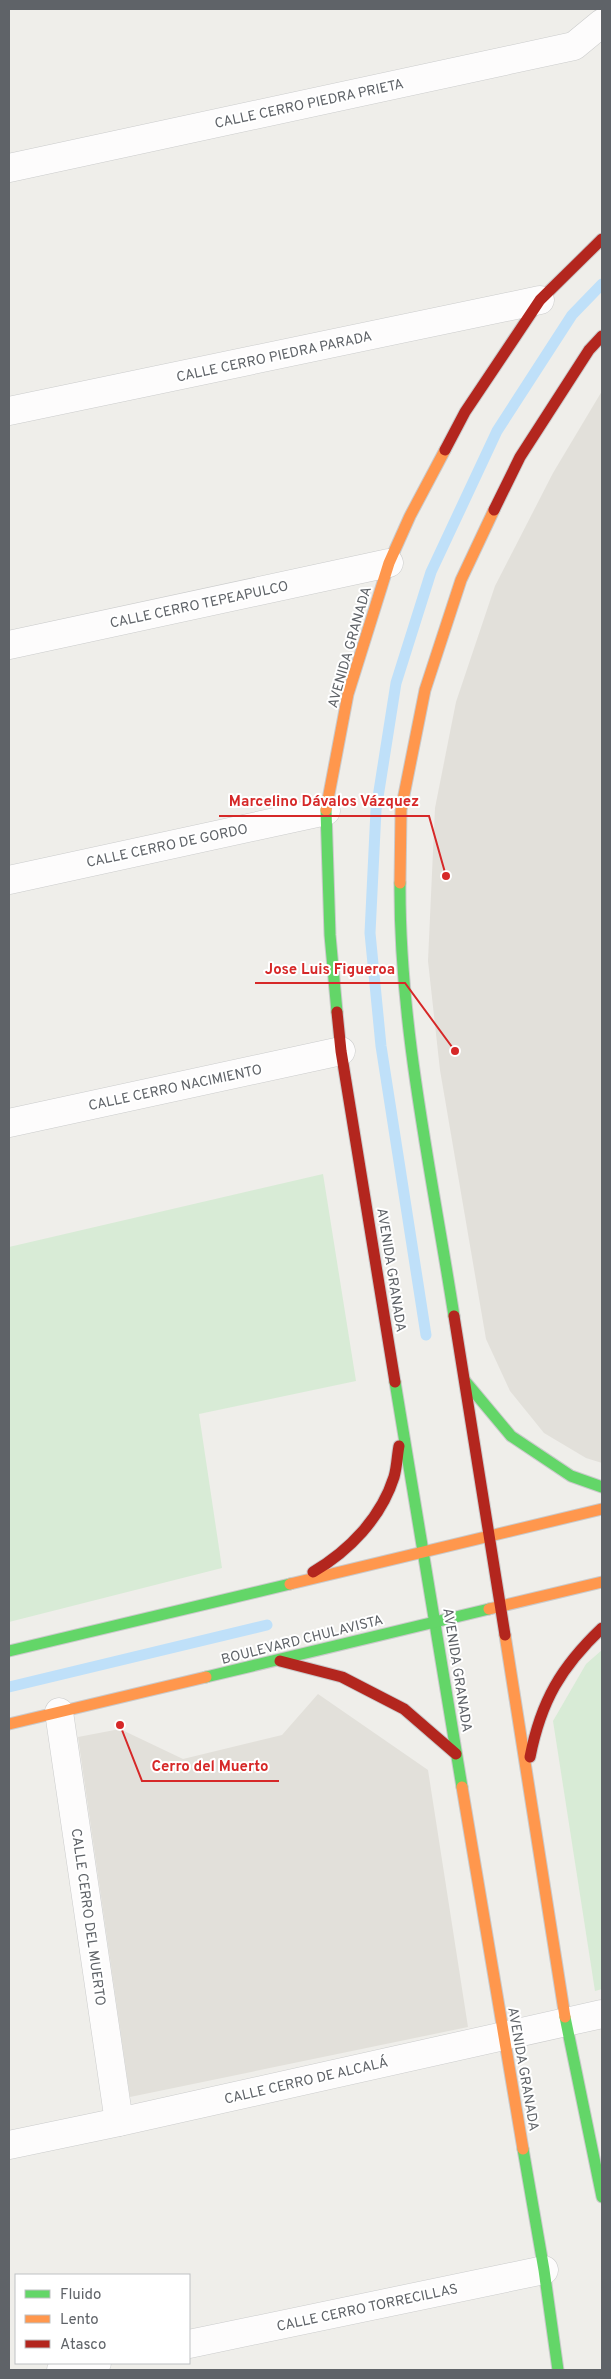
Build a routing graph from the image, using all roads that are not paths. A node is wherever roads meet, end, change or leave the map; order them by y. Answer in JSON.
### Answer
{"nodes":[{"id":1,"x":602,"y":23,"type":"edge"},
{"id":2,"x":9,"y":168,"type":"edge"},
{"id":3,"x":602,"y":239,"type":"edge"},
{"id":4,"x":540,"y":300,"type":"junction"},
{"id":5,"x":602,"y":336,"type":"edge"},
{"id":6,"x":9,"y":411,"type":"edge"},
{"id":7,"x":389,"y":563,"type":"junction"},
{"id":8,"x":9,"y":645,"type":"edge"},
{"id":9,"x":326,"y":811,"type":"junction"},
{"id":10,"x":9,"y":880,"type":"edge"},
{"id":11,"x":341,"y":1050,"type":"junction"},
{"id":12,"x":9,"y":1123,"type":"edge"},
{"id":13,"x":465,"y":1381,"type":"junction"},
{"id":14,"x":402,"y":1428,"type":"junction"},
{"id":15,"x":602,"y":1487,"type":"edge"},
{"id":16,"x":602,"y":1509,"type":"edge"},
{"id":17,"x":489,"y":1536,"type":"junction"},
{"id":18,"x":423,"y":1552,"type":"junction"},
{"id":19,"x":602,"y":1582,"type":"edge"},
{"id":20,"x":294,"y":1583,"type":"junction"},
{"id":21,"x":500,"y":1607,"type":"junction"},
{"id":22,"x":435,"y":1622,"type":"junction"},
{"id":23,"x":602,"y":1628,"type":"edge"},
{"id":24,"x":9,"y":1651,"type":"edge"},
{"id":25,"x":276,"y":1660,"type":"junction"},
{"id":26,"x":59,"y":1712,"type":"junction"},
{"id":27,"x":9,"y":1724,"type":"edge"},
{"id":28,"x":456,"y":1754,"type":"junction"},
{"id":29,"x":527,"y":1776,"type":"junction"},
{"id":30,"x":602,"y":2014,"type":"edge"},
{"id":31,"x":566,"y":2022,"type":"junction"},
{"id":32,"x":503,"y":2036,"type":"junction"},
{"id":33,"x":119,"y":2122,"type":"junction"},
{"id":34,"x":9,"y":2145,"type":"edge"},
{"id":35,"x":602,"y":2197,"type":"edge"},
{"id":36,"x":544,"y":2270,"type":"junction"},
{"id":37,"x":190,"y":2344,"type":"edge"},
{"id":38,"x":93,"y":2364,"type":"edge"},
{"id":39,"x":61,"y":2370,"type":"edge"},
{"id":40,"x":558,"y":2370,"type":"edge"}],
"edges":[{"from":1,"to":2,"type":"street","name":"CALLE CERRO PIEDRA PRIETA"},
{"from":3,"to":4,"type":"main road","name":"AVENIDA GRANADA"},
{"from":4,"to":6,"type":"street","name":"CALLE CERRO PIEDRA PARADA"},
{"from":4,"to":7,"type":"main road","name":"AVENIDA GRANADA"},
{"from":5,"to":13,"type":"main road"},
{"from":7,"to":8,"type":"street","name":"CALLE CERRO TEPEAPULCO"},
{"from":7,"to":9,"type":"main road","name":"AVENIDA GRANADA"},
{"from":9,"to":10,"type":"street","name":"CALLE CERRO DE GORDO"},
{"from":9,"to":11,"type":"main road","name":"AVENIDA GRANADA"},
{"from":11,"to":12,"type":"street","name":"CALLE CERRO NACIMIENTO"},
{"from":11,"to":14,"type":"main road","name":"AVENIDA GRANADA"},
{"from":13,"to":15,"type":"main road"},
{"from":13,"to":17,"type":"main road"},
{"from":14,"to":18,"type":"main road","name":"AVENIDA GRANADA"},
{"from":14,"to":20,"type":"main road"},
{"from":16,"to":17,"type":"main road"},
{"from":17,"to":18,"type":"main road"},
{"from":17,"to":21,"type":"main road"},
{"from":18,"to":20,"type":"main road"},
{"from":18,"to":22,"type":"main road","name":"AVENIDA GRANADA"},
{"from":19,"to":21,"type":"main road","name":"BOULEVARD CHULAVISTA"},
{"from":20,"to":24,"type":"main road"},
{"from":21,"to":22,"type":"main road","name":"BOULEVARD CHULAVISTA"},
{"from":21,"to":29,"type":"main road"},
{"from":22,"to":25,"type":"main road","name":"BOULEVARD CHULAVISTA"},
{"from":22,"to":28,"type":"main road","name":"AVENIDA GRANADA"},
{"from":23,"to":29,"type":"main road"},
{"from":25,"to":26,"type":"main road","name":"BOULEVARD CHULAVISTA"},
{"from":25,"to":28,"type":"main road"},
{"from":26,"to":27,"type":"main road","name":"BOULEVARD CHULAVISTA"},
{"from":26,"to":33,"type":"street","name":"CALLE CERRO DEL MUERTO"},
{"from":28,"to":32,"type":"main road","name":"AVENIDA GRANADA"},
{"from":29,"to":31,"type":"main road"},
{"from":30,"to":31,"type":"street","name":"CALLE CERRO DE ALCALÁ"},
{"from":31,"to":32,"type":"street","name":"CALLE CERRO DE ALCALÁ"},
{"from":31,"to":35,"type":"main road"},
{"from":32,"to":33,"type":"street","name":"CALLE CERRO DE ALCALÁ"},
{"from":32,"to":36,"type":"main road","name":"AVENIDA GRANADA"},
{"from":33,"to":34,"type":"street","name":"CALLE CERRO DE ALCALÁ"},
{"from":36,"to":37,"type":"street","name":"CALLE CERRO TORRECILLAS"},
{"from":36,"to":40,"type":"main road","name":"AVENIDA GRANADA"},
{"from":38,"to":39,"type":"street"}]}
